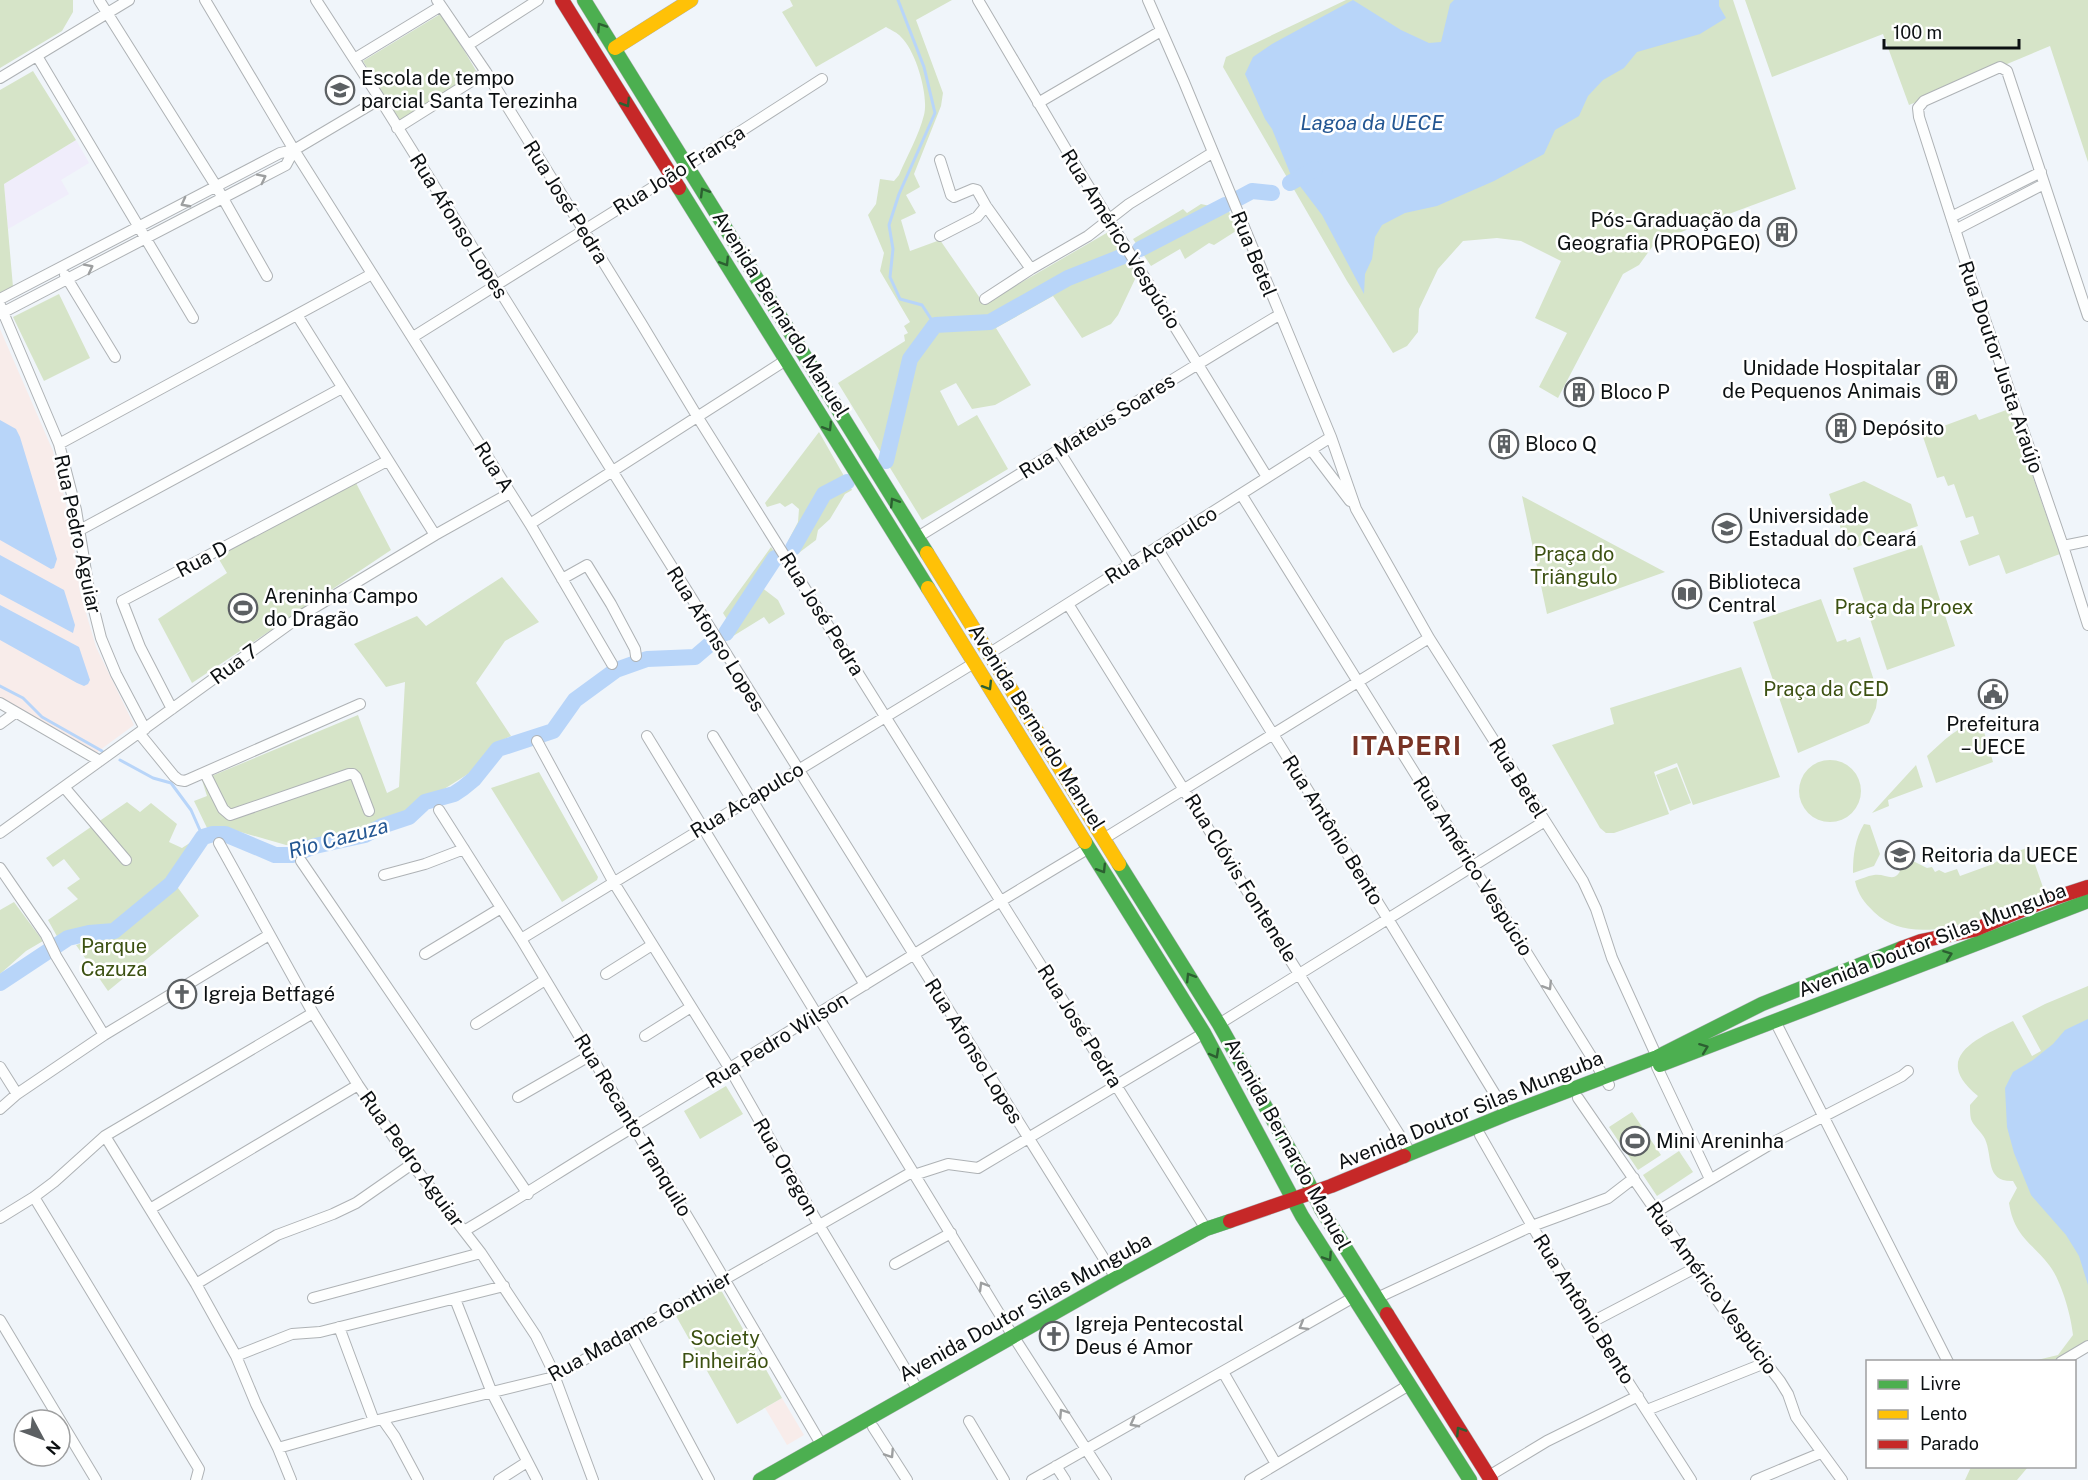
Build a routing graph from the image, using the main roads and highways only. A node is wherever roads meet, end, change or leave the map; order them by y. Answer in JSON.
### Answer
{"nodes":[{"id":1,"x":562,"y":0,"type":"edge"},
{"id":2,"x":584,"y":0,"type":"edge"},
{"id":3,"x":692,"y":0,"type":"edge"},
{"id":4,"x":615,"y":48,"type":"junction"},
{"id":5,"x":729,"y":233,"type":"junction"},
{"id":6,"x":713,"y":243,"type":"junction"},
{"id":7,"x":950,"y":589,"type":"junction"},
{"id":8,"x":935,"y":600,"type":"junction"},
{"id":9,"x":970,"y":622,"type":"junction"},
{"id":10,"x":955,"y":632,"type":"junction"},
{"id":11,"x":2088,"y":887,"type":"edge"},
{"id":12,"x":2088,"y":901,"type":"edge"},
{"id":13,"x":1916,"y":943,"type":"junction"},
{"id":14,"x":1874,"y":982,"type":"junction"},
{"id":15,"x":1762,"y":1004,"type":"junction"},
{"id":16,"x":1775,"y":1020,"type":"junction"},
{"id":17,"x":1657,"y":1062,"type":"junction"},
{"id":18,"x":1607,"y":1081,"type":"junction"},
{"id":19,"x":1315,"y":1197,"type":"junction"},
{"id":20,"x":1295,"y":1203,"type":"junction"},
{"id":21,"x":1016,"y":1340,"type":"junction"},
{"id":22,"x":1490,"y":1478,"type":"edge"},
{"id":23,"x":760,"y":1480,"type":"edge"},
{"id":24,"x":780,"y":1480,"type":"edge"},
{"id":25,"x":1470,"y":1480,"type":"edge"}],
"edges":[{"from":1,"to":6,"type":"main road","name":"Avenida Bernardo Manuel","one_way":true},
{"from":4,"to":2,"type":"main road","name":"Avenida Bernardo Manuel","one_way":true},
{"from":3,"to":4,"type":"main road"},
{"from":5,"to":4,"type":"main road","name":"Avenida Bernardo Manuel","one_way":true},
{"from":5,"to":6,"type":"main road"},
{"from":7,"to":5,"type":"main road","name":"Avenida Bernardo Manuel","one_way":true},
{"from":6,"to":8,"type":"main road","name":"Avenida Bernardo Manuel","one_way":true},
{"from":7,"to":8,"type":"main road"},
{"from":7,"to":9,"type":"main road","name":"Avenida Bernardo Manuel"},
{"from":8,"to":10,"type":"main road","name":"Avenida Bernardo Manuel"},
{"from":9,"to":10,"type":"main road"},
{"from":19,"to":9,"type":"main road","name":"Avenida Bernardo Manuel","one_way":true},
{"from":10,"to":20,"type":"main road","name":"Avenida Bernardo Manuel","one_way":true},
{"from":11,"to":13,"type":"main road","name":"Avenida Doutor Silas Munguba"},
{"from":14,"to":12,"type":"main road","name":"Avenida Doutor Silas Munguba","one_way":true},
{"from":13,"to":14,"type":"main road"},
{"from":13,"to":15,"type":"main road","name":"Avenida Doutor Silas Munguba"},
{"from":14,"to":16,"type":"main road","name":"Avenida Doutor Silas Munguba"},
{"from":15,"to":16,"type":"main road"},
{"from":15,"to":17,"type":"main road","name":"Avenida Doutor Silas Munguba"},
{"from":17,"to":16,"type":"main road","name":"Avenida Doutor Silas Munguba","one_way":true},
{"from":17,"to":18,"type":"main road","name":"Avenida Doutor Silas Munguba"},
{"from":18,"to":19,"type":"main road","name":"Avenida Doutor Silas Munguba"},
{"from":18,"to":19,"type":"main road","name":"Avenida Doutor Silas Munguba"},
{"from":19,"to":20,"type":"main road","name":"Avenida Doutor Silas Munguba"},
{"from":22,"to":19,"type":"main road","name":"Avenida Bernardo Manuel","one_way":true},
{"from":20,"to":21,"type":"main road","name":"Avenida Doutor Silas Munguba"},
{"from":20,"to":21,"type":"main road","name":"Avenida Doutor Silas Munguba"},
{"from":20,"to":25,"type":"main road","name":"Avenida Bernardo Manuel","one_way":true},
{"from":21,"to":23,"type":"main road","name":"Avenida Doutor Silas Munguba"},
{"from":21,"to":24,"type":"main road","name":"Avenida Doutor Silas Munguba"}]}
